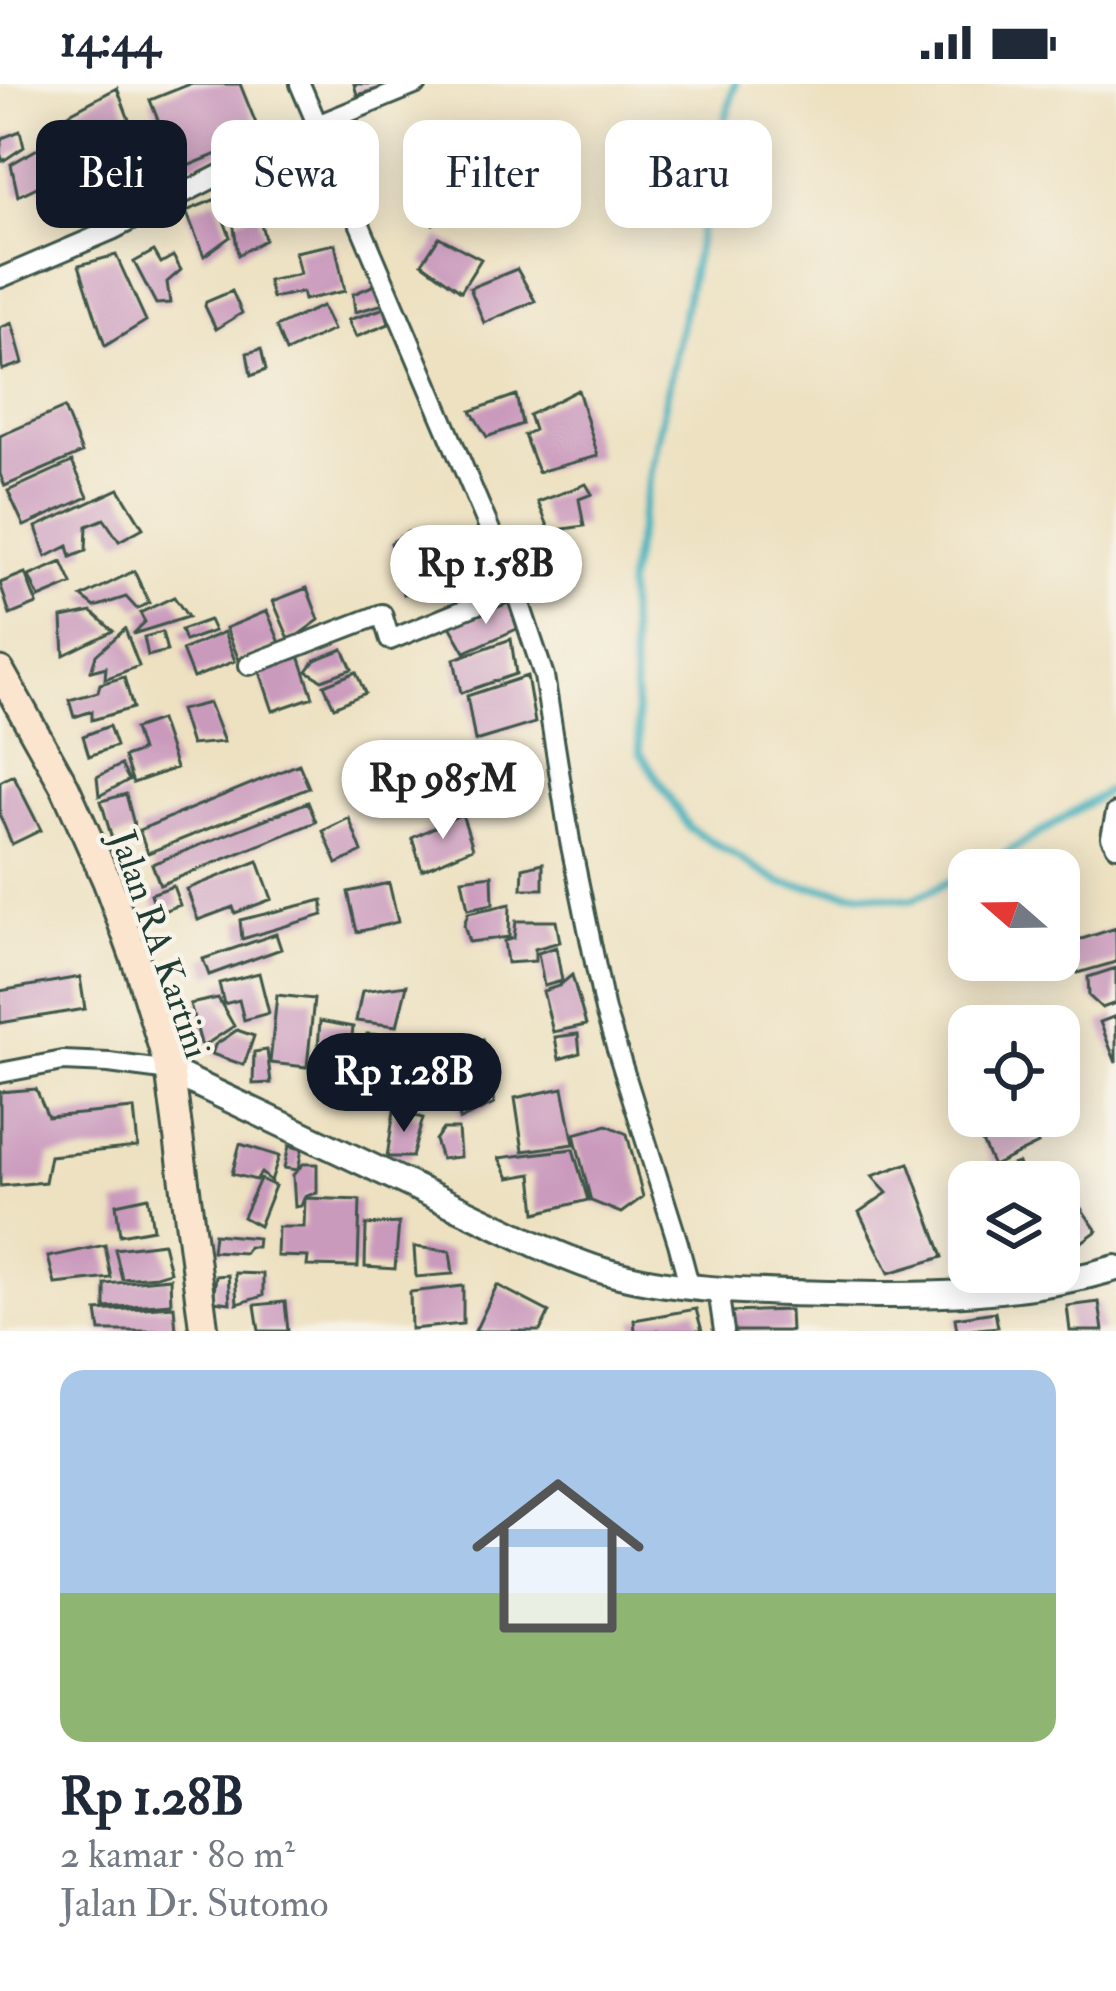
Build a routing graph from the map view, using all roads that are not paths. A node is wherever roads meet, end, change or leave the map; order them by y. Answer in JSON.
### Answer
{"nodes":[{"id":1,"x":300,"y":84,"type":"edge"},
{"id":2,"x":417,"y":84,"type":"edge"},
{"id":3,"x":315,"y":120,"type":"edge"},
{"id":4,"x":327,"y":120,"type":"edge"},
{"id":5,"x":211,"y":179,"type":"edge"},
{"id":6,"x":361,"y":228,"type":"edge"},
{"id":7,"x":112,"y":230,"type":"joint"},
{"id":8,"x":0,"y":278,"type":"edge"},
{"id":9,"x":515,"y":589,"type":"junction"},
{"id":10,"x":249,"y":665,"type":"dead end"},
{"id":11,"x":0,"y":670,"type":"edge"},
{"id":12,"x":1116,"y":813,"type":"edge"},
{"id":13,"x":1116,"y":846,"type":"edge"},
{"id":14,"x":170,"y":1071,"type":"junction"},
{"id":15,"x":0,"y":1073,"type":"edge"},
{"id":16,"x":1116,"y":1268,"type":"edge"},
{"id":17,"x":690,"y":1288,"type":"junction"},
{"id":18,"x":718,"y":1290,"type":"junction"},
{"id":19,"x":204,"y":1331,"type":"edge"},
{"id":20,"x":724,"y":1331,"type":"edge"}],
"edges":[{"from":1,"to":3,"type":"street"},
{"from":2,"to":4,"type":"street"},
{"from":5,"to":7,"type":"street"},
{"from":6,"to":9,"type":"street"},
{"from":7,"to":8,"type":"street"},
{"from":9,"to":10,"type":"street"},
{"from":9,"to":17,"type":"street"},
{"from":11,"to":14,"type":"main road","name":"Jalan RA Kartini"},
{"from":12,"to":13,"type":"street"},
{"from":14,"to":15,"type":"street"},
{"from":14,"to":17,"type":"street"},
{"from":14,"to":19,"type":"main road","name":"Jalan RA Kartini"},
{"from":16,"to":18,"type":"street"},
{"from":17,"to":18,"type":"street"},
{"from":18,"to":20,"type":"street"}]}
